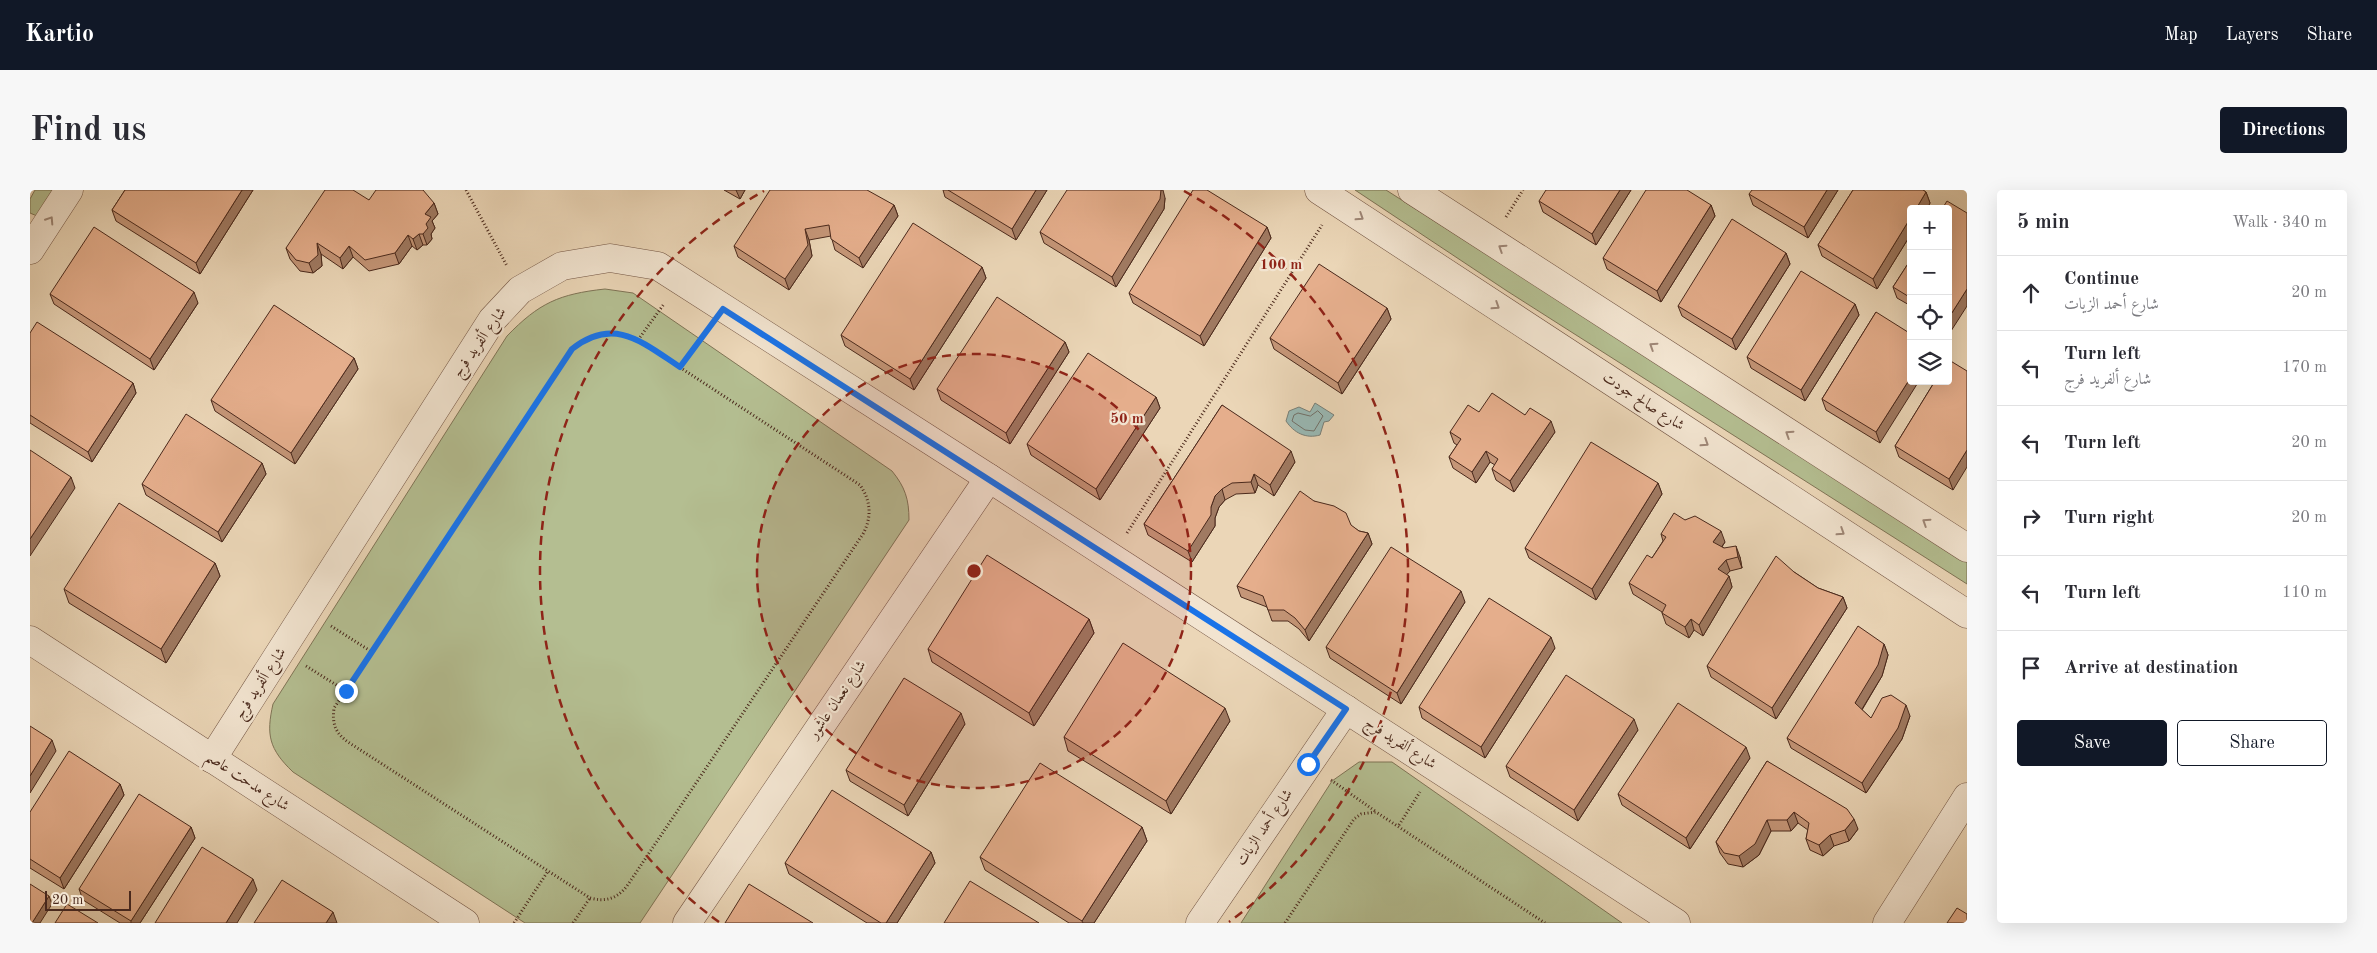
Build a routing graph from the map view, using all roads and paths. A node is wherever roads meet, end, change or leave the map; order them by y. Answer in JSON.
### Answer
{"nodes":[{"id":1,"x":69,"y":190,"type":"edge"},
{"id":2,"x":466,"y":190,"type":"edge"},
{"id":3,"x":1412,"y":190,"type":"edge"},
{"id":4,"x":1328,"y":196,"type":"edge"},
{"id":5,"x":30,"y":250,"type":"edge"},
{"id":6,"x":681,"y":281,"type":"junction"},
{"id":7,"x":520,"y":290,"type":"junction"},
{"id":8,"x":723,"y":309,"type":"junction"},
{"id":9,"x":638,"y":340,"type":"junction"},
{"id":10,"x":680,"y":367,"type":"junction"},
{"id":11,"x":989,"y":478,"type":"junction"},
{"id":12,"x":1967,"y":548,"type":"edge"},
{"id":13,"x":1111,"y":557,"type":"junction"},
{"id":14,"x":308,"y":611,"type":"junction"},
{"id":15,"x":1967,"y":614,"type":"edge"},
{"id":16,"x":30,"y":640,"type":"edge"},
{"id":17,"x":282,"y":650,"type":"junction"},
{"id":18,"x":372,"y":652,"type":"junction"},
{"id":19,"x":346,"y":691,"type":"junction"},
{"id":20,"x":1346,"y":709,"type":"junction"},
{"id":21,"x":212,"y":759,"type":"junction"},
{"id":22,"x":1308,"y":764,"type":"junction"},
{"id":23,"x":1437,"y":767,"type":"junction"},
{"id":24,"x":1967,"y":797,"type":"edge"},
{"id":25,"x":1376,"y":812,"type":"junction"},
{"id":26,"x":1399,"y":825,"type":"junction"},
{"id":27,"x":548,"y":871,"type":"junction"},
{"id":28,"x":590,"y":898,"type":"junction"},
{"id":29,"x":465,"y":923,"type":"edge"},
{"id":30,"x":514,"y":923,"type":"edge"},
{"id":31,"x":573,"y":923,"type":"edge"},
{"id":32,"x":687,"y":923,"type":"edge"},
{"id":33,"x":1200,"y":923,"type":"edge"},
{"id":34,"x":1285,"y":923,"type":"edge"},
{"id":35,"x":1545,"y":923,"type":"edge"},
{"id":36,"x":1676,"y":923,"type":"edge"},
{"id":37,"x":1887,"y":923,"type":"edge"}],
"edges":[{"from":5,"to":1,"type":"street","one_way":true},
{"from":2,"to":7,"type":"path"},
{"from":12,"to":3,"type":"street","one_way":true},
{"from":4,"to":13,"type":"path"},
{"from":4,"to":15,"type":"street","name":"شارع صالح جودت","one_way":true},
{"from":6,"to":7,"type":"street","name":"شارع ألفريد فرج"},
{"from":6,"to":8,"type":"street","name":"شارع ألفريد فرج"},
{"from":6,"to":9,"type":"path"},
{"from":7,"to":14,"type":"street","name":"شارع ألفريد فرج"},
{"from":8,"to":10,"type":"path"},
{"from":8,"to":11,"type":"street","name":"شارع ألفريد فرج"},
{"from":9,"to":10,"type":"path"},
{"from":9,"to":18,"type":"path"},
{"from":10,"to":28,"type":"path"},
{"from":11,"to":13,"type":"street","name":"شارع ألفريد فرج"},
{"from":11,"to":32,"type":"street","name":"شارع نعمان عاشور"},
{"from":13,"to":20,"type":"street","name":"شارع ألفريد فرج"},
{"from":14,"to":17,"type":"street","name":"شارع ألفريد فرج"},
{"from":14,"to":18,"type":"path"},
{"from":16,"to":21,"type":"street","name":"شارع مدحت عاصم"},
{"from":17,"to":19,"type":"path"},
{"from":17,"to":21,"type":"street","name":"شارع ألفريد فرج"},
{"from":18,"to":19,"type":"path"},
{"from":19,"to":27,"type":"path"},
{"from":20,"to":22,"type":"street","name":"شارع أحمد الزيات"},
{"from":20,"to":23,"type":"street","name":"شارع ألفريد فرج"},
{"from":21,"to":29,"type":"street","name":"شارع مدحت عاصم"},
{"from":22,"to":25,"type":"path"},
{"from":22,"to":33,"type":"street","name":"شارع أحمد الزيات"},
{"from":23,"to":26,"type":"path"},
{"from":23,"to":36,"type":"street","name":"شارع ألفريد فرج"},
{"from":24,"to":37,"type":"street"},
{"from":25,"to":26,"type":"path"},
{"from":25,"to":34,"type":"path"},
{"from":26,"to":35,"type":"path"},
{"from":27,"to":28,"type":"path"},
{"from":27,"to":30,"type":"path"},
{"from":28,"to":31,"type":"path"}]}
